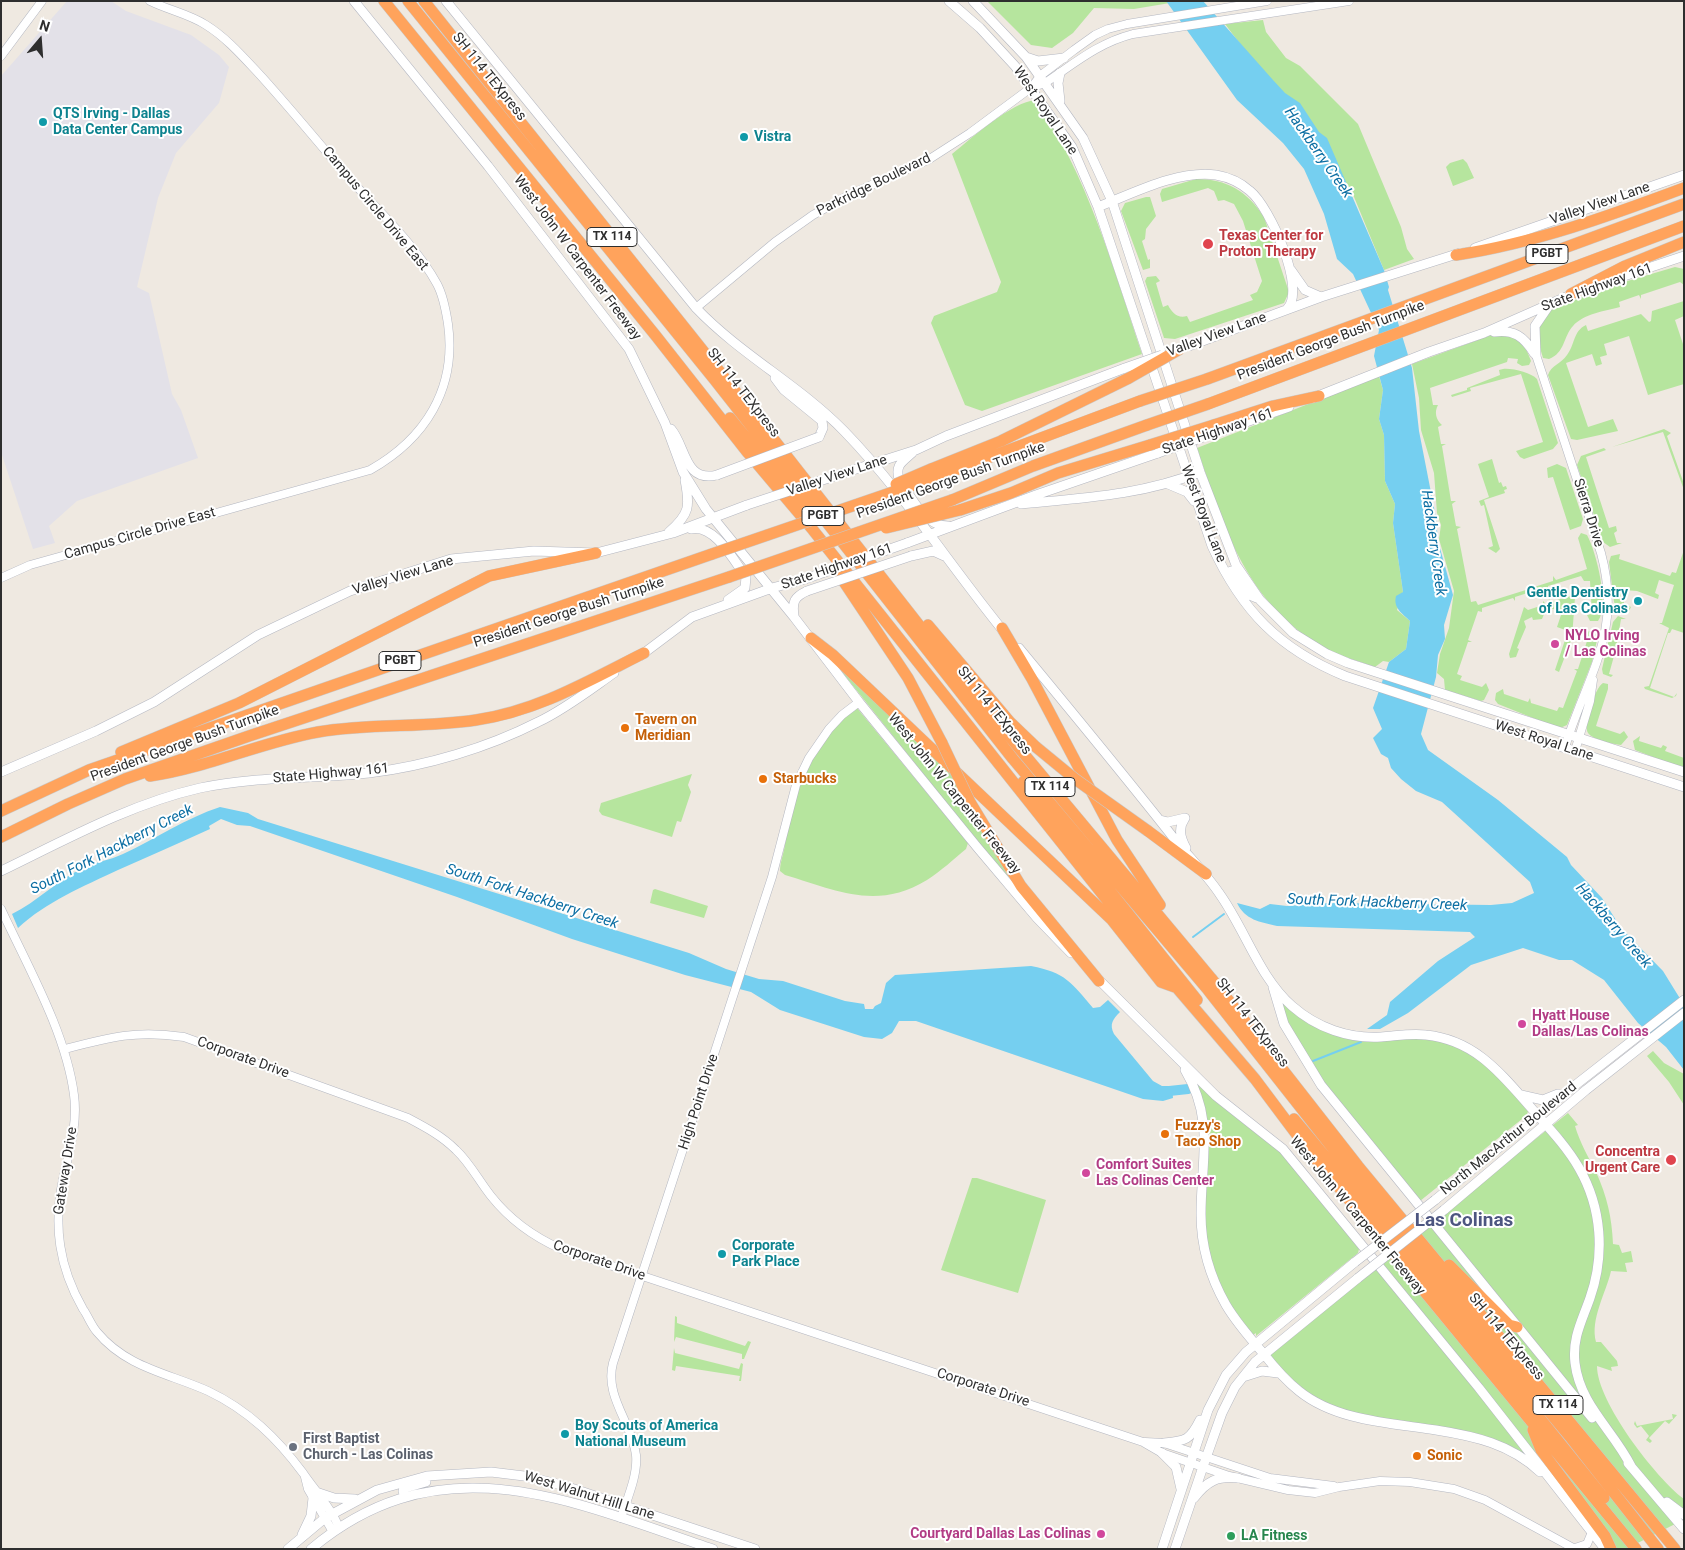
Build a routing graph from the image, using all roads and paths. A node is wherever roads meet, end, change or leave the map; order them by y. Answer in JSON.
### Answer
{"nodes":[{"id":1,"x":42,"y":1,"type":"edge"},
{"id":2,"x":150,"y":1,"type":"edge"},
{"id":3,"x":354,"y":1,"type":"edge"},
{"id":4,"x":384,"y":1,"type":"edge"},
{"id":5,"x":408,"y":1,"type":"edge"},
{"id":6,"x":424,"y":1,"type":"edge"},
{"id":7,"x":446,"y":1,"type":"edge"},
{"id":8,"x":949,"y":1,"type":"edge"},
{"id":9,"x":973,"y":1,"type":"edge"},
{"id":10,"x":1267,"y":1,"type":"edge"},
{"id":11,"x":1348,"y":1,"type":"edge"},
{"id":12,"x":453,"y":38,"type":"junction"},
{"id":13,"x":1,"y":56,"type":"edge"},
{"id":14,"x":1026,"y":58,"type":"junction"},
{"id":15,"x":1064,"y":58,"type":"junction"},
{"id":16,"x":1060,"y":73,"type":"junction"},
{"id":17,"x":1043,"y":80,"type":"junction"},
{"id":18,"x":1032,"y":87,"type":"junction"},
{"id":19,"x":1062,"y":106,"type":"junction"},
{"id":20,"x":546,"y":171,"type":"junction"},
{"id":21,"x":1684,"y":175,"type":"edge"},
{"id":22,"x":1684,"y":188,"type":"edge"},
{"id":23,"x":1112,"y":201,"type":"junction"},
{"id":24,"x":1684,"y":204,"type":"edge"},
{"id":25,"x":1098,"y":207,"type":"junction"},
{"id":26,"x":1684,"y":226,"type":"edge"},
{"id":27,"x":1684,"y":242,"type":"edge"},
{"id":28,"x":1456,"y":255,"type":"junction"},
{"id":29,"x":1684,"y":256,"type":"edge"},
{"id":30,"x":1290,"y":269,"type":"junction"},
{"id":31,"x":1571,"y":294,"type":"junction"},
{"id":32,"x":1321,"y":297,"type":"junction"},
{"id":33,"x":1557,"y":300,"type":"junction"},
{"id":34,"x":696,"y":308,"type":"junction"},
{"id":35,"x":1287,"y":309,"type":"junction"},
{"id":36,"x":1484,"y":334,"type":"junction"},
{"id":37,"x":656,"y":336,"type":"junction"},
{"id":38,"x":1184,"y":348,"type":"joint"},
{"id":39,"x":1536,"y":355,"type":"junction"},
{"id":40,"x":770,"y":371,"type":"junction"},
{"id":41,"x":1127,"y":373,"type":"junction"},
{"id":42,"x":1319,"y":396,"type":"joint"},
{"id":43,"x":665,"y":423,"type":"junction"},
{"id":44,"x":1154,"y":449,"type":"junction"},
{"id":45,"x":916,"y":450,"type":"junction"},
{"id":46,"x":873,"y":464,"type":"junction"},
{"id":47,"x":683,"y":472,"type":"junction"},
{"id":48,"x":1200,"y":472,"type":"junction"},
{"id":49,"x":932,"y":474,"type":"junction"},
{"id":50,"x":1188,"y":477,"type":"junction"},
{"id":51,"x":1168,"y":484,"type":"junction"},
{"id":52,"x":1197,"y":505,"type":"junction"},
{"id":53,"x":1011,"y":506,"type":"junction"},
{"id":54,"x":713,"y":518,"type":"junction"},
{"id":55,"x":955,"y":526,"type":"junction"},
{"id":56,"x":813,"y":530,"type":"junction"},
{"id":57,"x":670,"y":534,"type":"junction"},
{"id":58,"x":929,"y":535,"type":"junction"},
{"id":59,"x":845,"y":536,"type":"junction"},
{"id":60,"x":596,"y":553,"type":"junction"},
{"id":61,"x":944,"y":556,"type":"junction"},
{"id":62,"x":1218,"y":560,"type":"junction"},
{"id":63,"x":1,"y":578,"type":"edge"},
{"id":64,"x":882,"y":580,"type":"junction"},
{"id":65,"x":772,"y":588,"type":"junction"},
{"id":66,"x":1260,"y":600,"type":"junction"},
{"id":67,"x":720,"y":606,"type":"junction"},
{"id":68,"x":794,"y":616,"type":"junction"},
{"id":69,"x":1002,"y":628,"type":"junction"},
{"id":70,"x":811,"y":638,"type":"junction"},
{"id":71,"x":644,"y":653,"type":"junction"},
{"id":72,"x":1594,"y":675,"type":"junction"},
{"id":73,"x":859,"y":702,"type":"junction"},
{"id":74,"x":1569,"y":734,"type":"junction"},
{"id":75,"x":1579,"y":737,"type":"junction"},
{"id":76,"x":1565,"y":748,"type":"junction"},
{"id":77,"x":1575,"y":751,"type":"junction"},
{"id":78,"x":88,"y":770,"type":"junction"},
{"id":79,"x":1,"y":772,"type":"edge"},
{"id":80,"x":1684,"y":772,"type":"edge"},
{"id":81,"x":126,"y":779,"type":"junction"},
{"id":82,"x":1684,"y":787,"type":"edge"},
{"id":83,"x":1,"y":811,"type":"edge"},
{"id":84,"x":1160,"y":820,"type":"junction"},
{"id":85,"x":6,"y":835,"type":"edge"},
{"id":86,"x":1190,"y":856,"type":"junction"},
{"id":87,"x":1,"y":861,"type":"edge"},
{"id":88,"x":17,"y":863,"type":"junction"},
{"id":89,"x":1,"y":870,"type":"edge"},
{"id":90,"x":1206,"y":874,"type":"junction"},
{"id":91,"x":1,"y":909,"type":"edge"},
{"id":92,"x":1211,"y":978,"type":"junction"},
{"id":93,"x":1099,"y":981,"type":"junction"},
{"id":94,"x":1272,"y":984,"type":"junction"},
{"id":95,"x":1177,"y":988,"type":"junction"},
{"id":96,"x":1684,"y":1000,"type":"edge"},
{"id":97,"x":1684,"y":1013,"type":"edge"},
{"id":98,"x":65,"y":1049,"type":"junction"},
{"id":99,"x":1614,"y":1056,"type":"junction"},
{"id":100,"x":1180,"y":1062,"type":"junction"},
{"id":101,"x":1578,"y":1083,"type":"junction"},
{"id":102,"x":1519,"y":1094,"type":"junction"},
{"id":103,"x":1567,"y":1106,"type":"junction"},
{"id":104,"x":1538,"y":1115,"type":"junction"},
{"id":105,"x":1545,"y":1124,"type":"junction"},
{"id":106,"x":1358,"y":1166,"type":"junction"},
{"id":107,"x":642,"y":1276,"type":"junction"},
{"id":108,"x":1517,"y":1327,"type":"junction"},
{"id":109,"x":1255,"y":1344,"type":"junction"},
{"id":110,"x":1264,"y":1355,"type":"junction"},
{"id":111,"x":1279,"y":1374,"type":"junction"},
{"id":112,"x":1242,"y":1377,"type":"junction"},
{"id":113,"x":1208,"y":1410,"type":"junction"},
{"id":114,"x":1529,"y":1419,"type":"junction"},
{"id":115,"x":1570,"y":1438,"type":"junction"},
{"id":116,"x":1163,"y":1448,"type":"junction"},
{"id":117,"x":1192,"y":1458,"type":"junction"},
{"id":118,"x":1204,"y":1462,"type":"junction"},
{"id":119,"x":1631,"y":1466,"type":"junction"},
{"id":120,"x":448,"y":1475,"type":"junction"},
{"id":121,"x":1238,"y":1478,"type":"junction"},
{"id":122,"x":1290,"y":1482,"type":"junction"},
{"id":123,"x":1645,"y":1482,"type":"junction"},
{"id":124,"x":1339,"y":1487,"type":"junction"},
{"id":125,"x":1288,"y":1490,"type":"junction"},
{"id":126,"x":1560,"y":1491,"type":"junction"},
{"id":127,"x":1181,"y":1492,"type":"junction"},
{"id":128,"x":316,"y":1495,"type":"junction"},
{"id":129,"x":405,"y":1497,"type":"junction"},
{"id":130,"x":357,"y":1498,"type":"junction"},
{"id":131,"x":1190,"y":1504,"type":"junction"},
{"id":132,"x":625,"y":1506,"type":"junction"},
{"id":133,"x":329,"y":1515,"type":"junction"},
{"id":134,"x":1684,"y":1515,"type":"edge"},
{"id":135,"x":621,"y":1518,"type":"junction"},
{"id":136,"x":1652,"y":1520,"type":"junction"},
{"id":137,"x":1684,"y":1529,"type":"edge"},
{"id":138,"x":336,"y":1530,"type":"junction"},
{"id":139,"x":1592,"y":1532,"type":"junction"},
{"id":140,"x":300,"y":1539,"type":"junction"},
{"id":141,"x":288,"y":1549,"type":"edge"},
{"id":142,"x":311,"y":1549,"type":"edge"},
{"id":143,"x":713,"y":1549,"type":"edge"},
{"id":144,"x":755,"y":1549,"type":"edge"},
{"id":145,"x":1162,"y":1549,"type":"edge"},
{"id":146,"x":1176,"y":1549,"type":"edge"},
{"id":147,"x":1575,"y":1549,"type":"edge"},
{"id":148,"x":1605,"y":1549,"type":"edge"},
{"id":149,"x":1611,"y":1549,"type":"edge"},
{"id":150,"x":1636,"y":1549,"type":"edge"},
{"id":151,"x":1645,"y":1549,"type":"edge"},
{"id":152,"x":1658,"y":1549,"type":"edge"},
{"id":153,"x":1675,"y":1549,"type":"edge"}],
"edges":[{"from":1,"to":13,"type":"street"},
{"from":2,"to":63,"type":"street","name":"Campus Circle Drive East"},
{"from":3,"to":43,"type":"main road","name":"West John W Carpenter Freeway"},
{"from":4,"to":37,"type":"highway","name":"West John W Carpenter Freeway","number":"TX 114"},
{"from":5,"to":20,"type":"highway","name":"SH 114 TEXpress"},
{"from":6,"to":12,"type":"highway","number":"TX 114"},
{"from":7,"to":34,"type":"main road"},
{"from":8,"to":18,"type":"main road","name":"West Royal Lane"},
{"from":9,"to":14,"type":"main road","name":"West Royal Lane"},
{"from":10,"to":15,"type":"street","name":"Parkridge Boulevard"},
{"from":11,"to":16,"type":"street","name":"Parkridge Boulevard"},
{"from":12,"to":20,"type":"highway"},
{"from":12,"to":64,"type":"highway","number":"TX 114"},
{"from":14,"to":15,"type":"main road"},
{"from":14,"to":17,"type":"main road","name":"West Royal Lane"},
{"from":15,"to":17,"type":"street","name":"Parkridge Boulevard"},
{"from":16,"to":17,"type":"street","name":"Parkridge Boulevard"},
{"from":16,"to":19,"type":"main road"},
{"from":17,"to":18,"type":"street","name":"Parkridge Boulevard"},
{"from":17,"to":19,"type":"main road","name":"West Royal Lane"},
{"from":18,"to":25,"type":"main road","name":"West Royal Lane"},
{"from":18,"to":34,"type":"street","name":"Parkridge Boulevard"},
{"from":19,"to":23,"type":"main road","name":"West Royal Lane"},
{"from":20,"to":115,"type":"highway","name":"SH 114 TEXpress"},
{"from":21,"to":28,"type":"main road","name":"Valley View Lane"},
{"from":22,"to":28,"type":"highway"},
{"from":23,"to":25,"type":"main road"},
{"from":23,"to":30,"type":"main road"},
{"from":23,"to":48,"type":"main road","name":"West Royal Lane"},
{"from":24,"to":49,"type":"highway","name":"President George Bush Turnpike","number":"PGBT","bridge":true},
{"from":25,"to":50,"type":"main road","name":"West Royal Lane"},
{"from":26,"to":59,"type":"highway","name":"President George Bush Turnpike","number":"PGBT","bridge":true},
{"from":27,"to":31,"type":"highway"},
{"from":28,"to":32,"type":"main road","name":"Valley View Lane"},
{"from":29,"to":31,"type":"main road","name":"State Highway 161"},
{"from":30,"to":32,"type":"main road"},
{"from":30,"to":35,"type":"main road"},
{"from":31,"to":33,"type":"main road","name":"State Highway 161"},
{"from":32,"to":35,"type":"main road","name":"Valley View Lane"},
{"from":33,"to":36,"type":"main road","name":"State Highway 161"},
{"from":33,"to":39,"type":"main road"},
{"from":34,"to":40,"type":"main road"},
{"from":35,"to":38,"type":"main road","name":"Valley View Lane"},
{"from":36,"to":39,"type":"main road"},
{"from":36,"to":42,"type":"main road","name":"State Highway 161"},
{"from":37,"to":56,"type":"highway","name":"West John W Carpenter Freeway","number":"TX 114"},
{"from":37,"to":151,"type":"highway","name":"SH 114 TEXpress"},
{"from":38,"to":41,"type":"highway","bridge":true},
{"from":39,"to":72,"type":"street","name":"Sierra Drive"},
{"from":40,"to":43,"type":"main road","bridge":true},
{"from":40,"to":46,"type":"main road"},
{"from":41,"to":45,"type":"main road","name":"Valley View Lane"},
{"from":41,"to":49,"type":"highway"},
{"from":42,"to":44,"type":"highway","bridge":true},
{"from":43,"to":47,"type":"main road","name":"West John W Carpenter Freeway"},
{"from":44,"to":53,"type":"main road","name":"State Highway 161"},
{"from":44,"to":59,"type":"highway","bridge":true},
{"from":45,"to":46,"type":"main road","name":"Valley View Lane"},
{"from":45,"to":55,"type":"main road"},
{"from":46,"to":54,"type":"main road","name":"Valley View Lane","bridge":true},
{"from":46,"to":58,"type":"main road"},
{"from":47,"to":54,"type":"main road","name":"West John W Carpenter Freeway"},
{"from":47,"to":57,"type":"main road"},
{"from":48,"to":50,"type":"main road"},
{"from":48,"to":66,"type":"main road","name":"West Royal Lane"},
{"from":49,"to":78,"type":"highway","name":"President George Bush Turnpike","number":"PGBT","bridge":true},
{"from":50,"to":51,"type":"main road"},
{"from":50,"to":52,"type":"main road","name":"West Royal Lane"},
{"from":51,"to":52,"type":"main road"},
{"from":51,"to":53,"type":"main road"},
{"from":52,"to":62,"type":"main road","name":"West Royal Lane"},
{"from":53,"to":55,"type":"main road","name":"State Highway 161"},
{"from":54,"to":57,"type":"main road","name":"Valley View Lane"},
{"from":54,"to":65,"type":"main road","name":"West John W Carpenter Freeway"},
{"from":55,"to":58,"type":"main road","name":"State Highway 161"},
{"from":56,"to":93,"type":"highway","bridge":true},
{"from":56,"to":95,"type":"highway","name":"West John W Carpenter Freeway","number":"TX 114"},
{"from":57,"to":60,"type":"main road","name":"Valley View Lane"},
{"from":57,"to":67,"type":"main road"},
{"from":58,"to":61,"type":"main road"},
{"from":58,"to":65,"type":"main road","name":"State Highway 161","bridge":true},
{"from":59,"to":81,"type":"highway","name":"President George Bush Turnpike","number":"PGBT","bridge":true},
{"from":60,"to":78,"type":"highway"},
{"from":60,"to":79,"type":"main road","name":"Valley View Lane"},
{"from":61,"to":68,"type":"main road","bridge":true},
{"from":61,"to":69,"type":"main road"},
{"from":62,"to":66,"type":"main road"},
{"from":62,"to":76,"type":"main road","name":"West Royal Lane"},
{"from":64,"to":90,"type":"highway","bridge":true},
{"from":64,"to":92,"type":"highway","number":"TX 114"},
{"from":65,"to":67,"type":"main road","name":"State Highway 161"},
{"from":65,"to":68,"type":"main road","name":"West John W Carpenter Freeway"},
{"from":66,"to":74,"type":"main road","name":"West Royal Lane"},
{"from":67,"to":71,"type":"main road","name":"State Highway 161"},
{"from":68,"to":70,"type":"main road","name":"West John W Carpenter Freeway"},
{"from":69,"to":84,"type":"main road"},
{"from":69,"to":92,"type":"highway"},
{"from":70,"to":73,"type":"main road","name":"West John W Carpenter Freeway"},
{"from":70,"to":95,"type":"highway"},
{"from":71,"to":81,"type":"highway"},
{"from":71,"to":88,"type":"main road","name":"State Highway 161"},
{"from":72,"to":74,"type":"street","name":"Sierra Drive"},
{"from":72,"to":75,"type":"street","name":"Sierra Drive"},
{"from":73,"to":93,"type":"main road","name":"West John W Carpenter Freeway"},
{"from":73,"to":107,"type":"street","name":"High Point Drive"},
{"from":74,"to":75,"type":"main road","name":"West Royal Lane"},
{"from":74,"to":76,"type":"street","name":"Sierra Drive"},
{"from":75,"to":77,"type":"street","name":"Sierra Drive"},
{"from":75,"to":80,"type":"main road","name":"West Royal Lane"},
{"from":76,"to":77,"type":"main road","name":"West Royal Lane"},
{"from":77,"to":82,"type":"main road","name":"West Royal Lane"},
{"from":78,"to":83,"type":"highway","name":"President George Bush Turnpike","number":"PGBT"},
{"from":81,"to":85,"type":"highway","name":"President George Bush Turnpike","number":"PGBT"},
{"from":84,"to":86,"type":"main road"},
{"from":84,"to":86,"type":"main road"},
{"from":86,"to":90,"type":"main road"},
{"from":87,"to":88,"type":"main road"},
{"from":88,"to":89,"type":"main road","name":"State Highway 161"},
{"from":90,"to":94,"type":"main road"},
{"from":91,"to":98,"type":"street","name":"Gateway Drive"},
{"from":92,"to":106,"type":"highway","number":"TX 114"},
{"from":93,"to":100,"type":"main road","name":"West John W Carpenter Freeway"},
{"from":94,"to":102,"type":"main road"},
{"from":94,"to":108,"type":"main road"},
{"from":95,"to":114,"type":"highway","name":"West John W Carpenter Freeway","number":"TX 114"},
{"from":96,"to":99,"type":"main road","name":"North MacArthur Boulevard"},
{"from":97,"to":103,"type":"main road","name":"North MacArthur Boulevard"},
{"from":98,"to":107,"type":"street","name":"Corporate Drive"},
{"from":98,"to":128,"type":"street","name":"Gateway Drive"},
{"from":99,"to":101,"type":"main road","name":"North MacArthur Boulevard"},
{"from":99,"to":103,"type":"main road"},
{"from":100,"to":109,"type":"main road"},
{"from":100,"to":126,"type":"main road","name":"West John W Carpenter Freeway"},
{"from":101,"to":102,"type":"main road"},
{"from":101,"to":104,"type":"main road","name":"North MacArthur Boulevard"},
{"from":102,"to":104,"type":"main road"},
{"from":103,"to":105,"type":"main road","name":"North MacArthur Boulevard"},
{"from":104,"to":105,"type":"main road"},
{"from":104,"to":109,"type":"main road","name":"North MacArthur Boulevard","bridge":true},
{"from":105,"to":110,"type":"main road","name":"North MacArthur Boulevard","bridge":true},
{"from":105,"to":119,"type":"main road"},
{"from":106,"to":108,"type":"highway"},
{"from":106,"to":136,"type":"highway","number":"TX 114"},
{"from":107,"to":116,"type":"street","name":"Corporate Drive"},
{"from":107,"to":132,"type":"street","name":"High Point Drive"},
{"from":108,"to":119,"type":"main road"},
{"from":109,"to":110,"type":"main road"},
{"from":109,"to":113,"type":"main road","name":"North MacArthur Boulevard"},
{"from":110,"to":111,"type":"main road"},
{"from":110,"to":112,"type":"main road","name":"North MacArthur Boulevard"},
{"from":111,"to":112,"type":"main road"},
{"from":111,"to":126,"type":"main road"},
{"from":112,"to":118,"type":"main road","name":"North MacArthur Boulevard"},
{"from":113,"to":116,"type":"main road"},
{"from":113,"to":117,"type":"main road","name":"North MacArthur Boulevard"},
{"from":114,"to":149,"type":"highway"},
{"from":114,"to":150,"type":"highway","name":"West John W Carpenter Freeway","number":"TX 114"},
{"from":115,"to":136,"type":"highway"},
{"from":115,"to":152,"type":"highway","name":"SH 114 TEXpress"},
{"from":116,"to":117,"type":"street","name":"Corporate Drive"},
{"from":116,"to":127,"type":"main road"},
{"from":117,"to":118,"type":"street","name":"Corporate Drive"},
{"from":117,"to":127,"type":"main road","name":"North MacArthur Boulevard"},
{"from":118,"to":121,"type":"street","name":"Corporate Drive"},
{"from":118,"to":122,"type":"street","name":"Corporate Drive"},
{"from":118,"to":131,"type":"main road","name":"North MacArthur Boulevard"},
{"from":119,"to":123,"type":"main road"},
{"from":120,"to":129,"type":"main road"},
{"from":120,"to":130,"type":"main road","name":"West Walnut Hill Lane"},
{"from":120,"to":132,"type":"main road","name":"West Walnut Hill Lane"},
{"from":121,"to":125,"type":"street","name":"Corporate Drive"},
{"from":121,"to":131,"type":"main road"},
{"from":122,"to":124,"type":"street","name":"Corporate Drive"},
{"from":122,"to":125,"type":"street"},
{"from":123,"to":134,"type":"main road"},
{"from":123,"to":137,"type":"main road"},
{"from":124,"to":125,"type":"street","name":"Corporate Drive"},
{"from":124,"to":147,"type":"street","name":"Corporate Drive"},
{"from":126,"to":139,"type":"main road","name":"West John W Carpenter Freeway"},
{"from":127,"to":145,"type":"main road","name":"North MacArthur Boulevard"},
{"from":128,"to":130,"type":"main road"},
{"from":128,"to":133,"type":"street","name":"Gateway Drive"},
{"from":128,"to":140,"type":"main road"},
{"from":129,"to":135,"type":"main road","name":"West Walnut Hill Lane"},
{"from":129,"to":138,"type":"main road","name":"West Walnut Hill Lane"},
{"from":130,"to":133,"type":"main road","name":"West Walnut Hill Lane"},
{"from":131,"to":146,"type":"main road","name":"North MacArthur Boulevard"},
{"from":132,"to":135,"type":"street","name":"High Point Drive"},
{"from":132,"to":144,"type":"main road","name":"West Walnut Hill Lane"},
{"from":133,"to":138,"type":"street","name":"Gateway Drive"},
{"from":133,"to":140,"type":"main road","name":"West Walnut Hill Lane"},
{"from":135,"to":143,"type":"main road","name":"West Walnut Hill Lane"},
{"from":136,"to":153,"type":"highway","number":"TX 114"},
{"from":138,"to":142,"type":"main road","name":"West Walnut Hill Lane"},
{"from":139,"to":147,"type":"street","name":"Corporate Drive"},
{"from":139,"to":148,"type":"main road","name":"West John W Carpenter Freeway"},
{"from":140,"to":141,"type":"main road","name":"West Walnut Hill Lane"}]}
